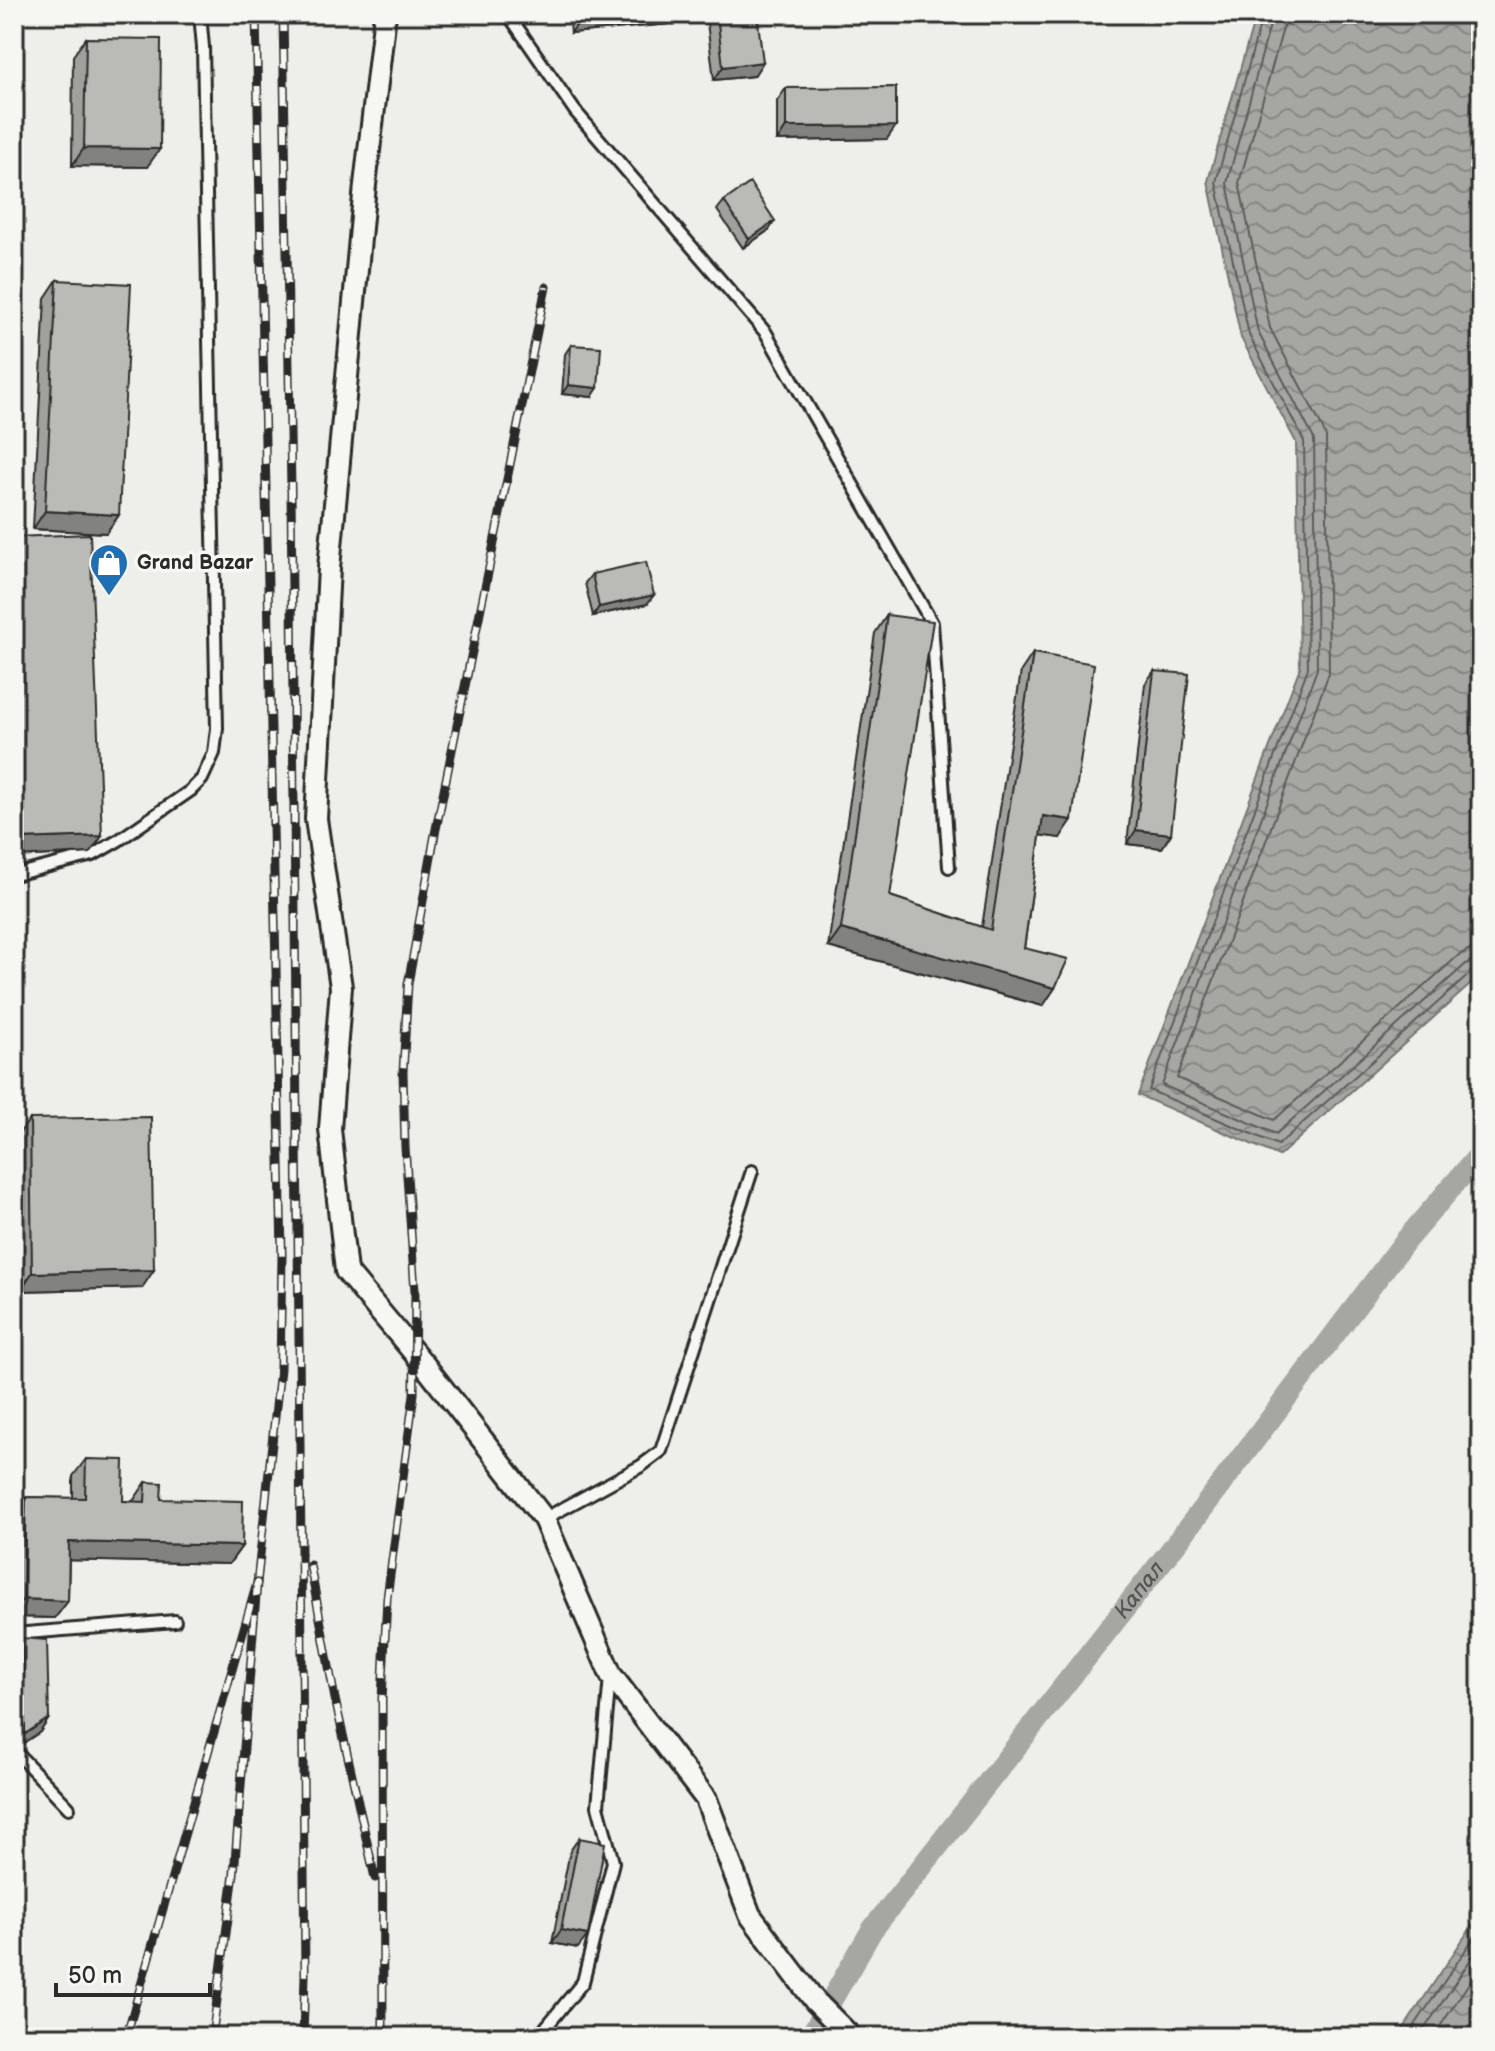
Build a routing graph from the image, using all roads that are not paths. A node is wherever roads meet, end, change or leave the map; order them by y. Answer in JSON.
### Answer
{"nodes":[{"id":1,"x":200,"y":14,"type":"edge"},
{"id":2,"x":385,"y":14,"type":"edge"},
{"id":3,"x":508,"y":14,"type":"edge"},
{"id":4,"x":949,"y":867,"type":"dead end"},
{"id":5,"x":14,"y":875,"type":"edge"},
{"id":6,"x":752,"y":1171,"type":"dead end"},
{"id":7,"x":544,"y":1519,"type":"junction"},
{"id":8,"x":175,"y":1621,"type":"dead end"},
{"id":9,"x":14,"y":1634,"type":"edge"},
{"id":10,"x":611,"y":1675,"type":"junction"},
{"id":11,"x":14,"y":1750,"type":"edge"},
{"id":12,"x":69,"y":1808,"type":"dead end"},
{"id":13,"x":538,"y":2037,"type":"edge"},
{"id":14,"x":851,"y":2037,"type":"edge"}],
"edges":[{"from":1,"to":5,"type":"lane"},
{"from":2,"to":7,"type":"street"},
{"from":3,"to":4,"type":"lane"},
{"from":6,"to":7,"type":"lane"},
{"from":7,"to":10,"type":"street"},
{"from":8,"to":9,"type":"lane"},
{"from":10,"to":13,"type":"lane"},
{"from":10,"to":14,"type":"street"},
{"from":11,"to":12,"type":"lane"}]}
